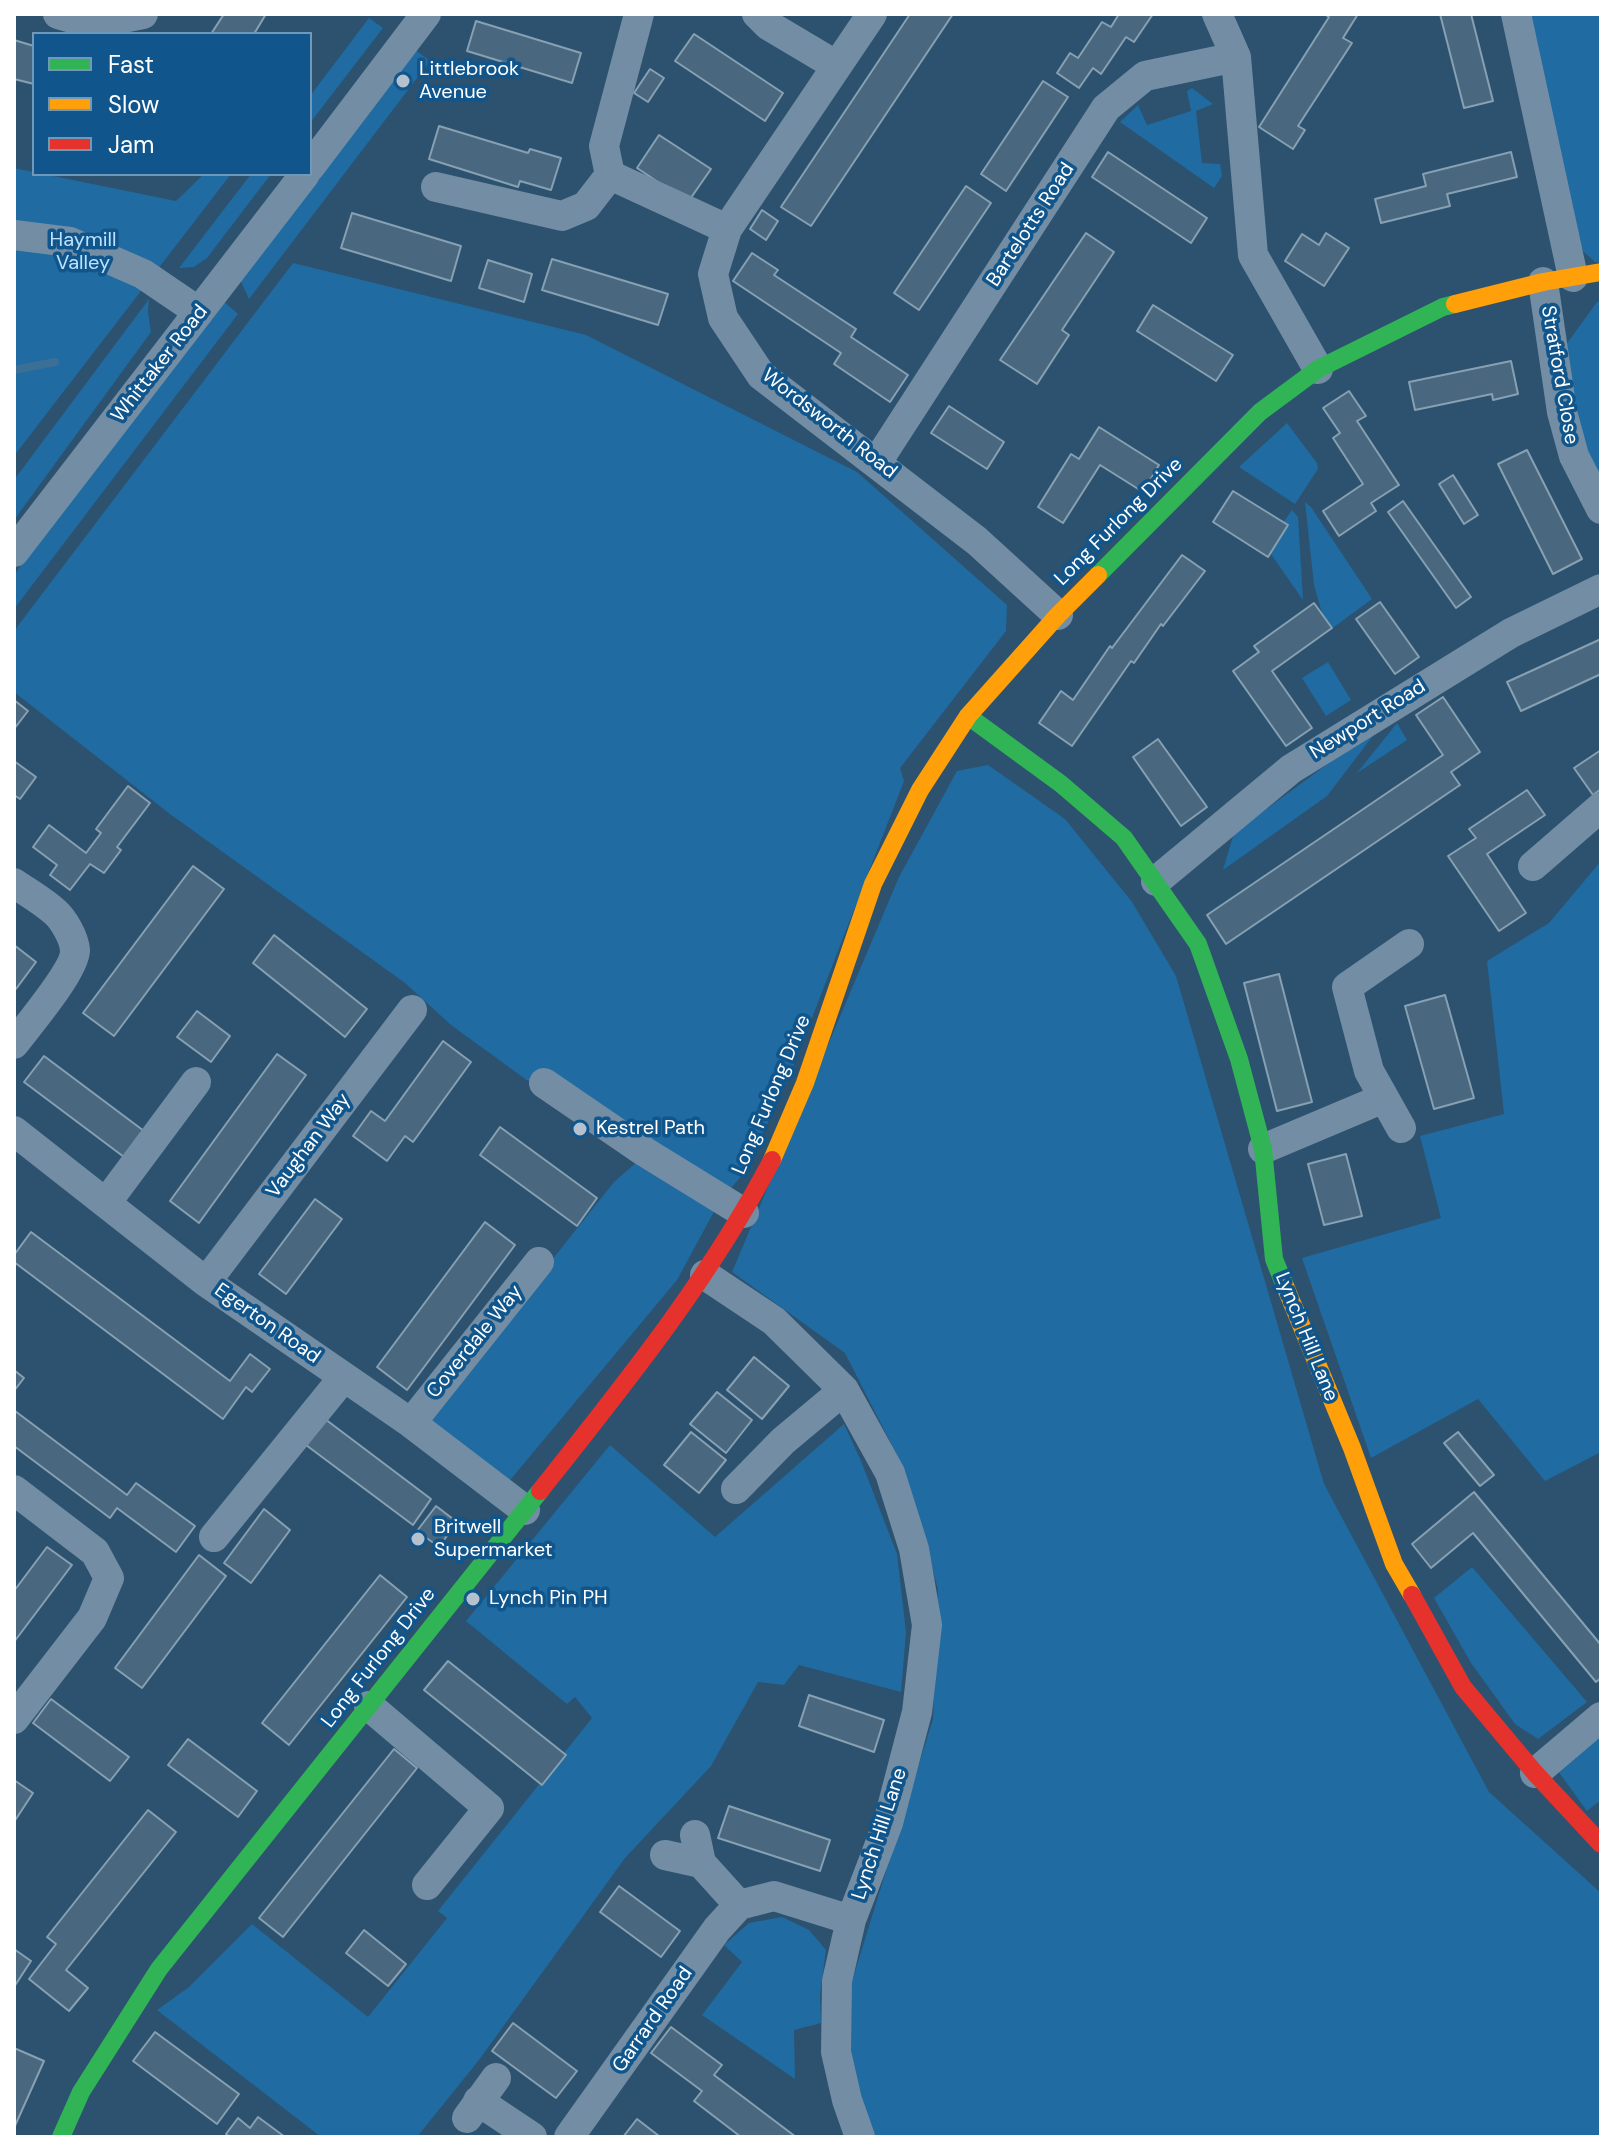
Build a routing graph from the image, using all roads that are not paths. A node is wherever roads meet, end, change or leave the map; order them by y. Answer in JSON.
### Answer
{"nodes":[{"id":1,"x":58,"y":14,"type":"edge"},
{"id":2,"x":143,"y":14,"type":"edge"},
{"id":3,"x":426,"y":14,"type":"edge"},
{"id":4,"x":639,"y":14,"type":"edge"},
{"id":5,"x":757,"y":14,"type":"edge"},
{"id":6,"x":872,"y":14,"type":"edge"},
{"id":7,"x":1217,"y":14,"type":"edge"},
{"id":8,"x":1516,"y":14,"type":"edge"},
{"id":9,"x":1236,"y":57,"type":"junction"},
{"id":10,"x":837,"y":66,"type":"junction"},
{"id":11,"x":312,"y":164,"type":"edge"},
{"id":12,"x":610,"y":175,"type":"junction"},
{"id":13,"x":303,"y":176,"type":"edge"},
{"id":14,"x":436,"y":187,"type":"dead end"},
{"id":15,"x":727,"y":229,"type":"junction"},
{"id":16,"x":14,"y":235,"type":"edge"},
{"id":17,"x":1587,"y":274,"type":"edge"},
{"id":18,"x":1543,"y":282,"type":"junction"},
{"id":19,"x":199,"y":312,"type":"junction"},
{"id":20,"x":1318,"y":369,"type":"junction"},
{"id":21,"x":877,"y":462,"type":"junction"},
{"id":22,"x":1601,"y":509,"type":"edge"},
{"id":23,"x":14,"y":552,"type":"edge"},
{"id":24,"x":1601,"y":589,"type":"edge"},
{"id":25,"x":1058,"y":615,"type":"junction"},
{"id":26,"x":968,"y":716,"type":"junction"},
{"id":27,"x":1601,"y":807,"type":"edge"},
{"id":28,"x":1533,"y":866,"type":"dead end"},
{"id":29,"x":1156,"y":881,"type":"junction"},
{"id":30,"x":14,"y":883,"type":"edge"},
{"id":31,"x":1409,"y":944,"type":"dead end"},
{"id":32,"x":412,"y":1010,"type":"dead end"},
{"id":33,"x":14,"y":1044,"type":"edge"},
{"id":34,"x":196,"y":1082,"type":"dead end"},
{"id":35,"x":544,"y":1083,"type":"dead end"},
{"id":36,"x":1384,"y":1098,"type":"junction"},
{"id":37,"x":1401,"y":1128,"type":"dead end"},
{"id":38,"x":14,"y":1131,"type":"edge"},
{"id":39,"x":1263,"y":1149,"type":"junction"},
{"id":40,"x":106,"y":1203,"type":"junction"},
{"id":41,"x":744,"y":1213,"type":"junction"},
{"id":42,"x":539,"y":1262,"type":"dead end"},
{"id":43,"x":705,"y":1275,"type":"junction"},
{"id":44,"x":206,"y":1282,"type":"junction"},
{"id":45,"x":343,"y":1378,"type":"junction"},
{"id":46,"x":844,"y":1390,"type":"junction"},
{"id":47,"x":411,"y":1423,"type":"junction"},
{"id":48,"x":736,"y":1489,"type":"dead end"},
{"id":49,"x":14,"y":1490,"type":"edge"},
{"id":50,"x":525,"y":1510,"type":"junction"},
{"id":51,"x":214,"y":1537,"type":"dead end"},
{"id":52,"x":369,"y":1706,"type":"junction"},
{"id":53,"x":1601,"y":1717,"type":"edge"},
{"id":54,"x":14,"y":1719,"type":"edge"},
{"id":55,"x":1535,"y":1773,"type":"junction"},
{"id":56,"x":1601,"y":1844,"type":"edge"},
{"id":57,"x":665,"y":1855,"type":"dead end"},
{"id":58,"x":427,"y":1885,"type":"dead end"},
{"id":59,"x":739,"y":1905,"type":"junction"},
{"id":60,"x":851,"y":1920,"type":"junction"},
{"id":61,"x":481,"y":2099,"type":"dead end"},
{"id":62,"x":61,"y":2137,"type":"edge"},
{"id":63,"x":532,"y":2137,"type":"edge"},
{"id":64,"x":569,"y":2137,"type":"edge"},
{"id":65,"x":860,"y":2137,"type":"edge"}],
"edges":[{"from":1,"to":2,"type":"street"},
{"from":3,"to":11,"type":"street"},
{"from":4,"to":12,"type":"street"},
{"from":5,"to":10,"type":"street"},
{"from":6,"to":10,"type":"street","name":"Wordsworth Road"},
{"from":7,"to":9,"type":"street"},
{"from":8,"to":17,"type":"street"},
{"from":9,"to":20,"type":"street"},
{"from":9,"to":21,"type":"street","name":"Bartelotts Road"},
{"from":10,"to":15,"type":"street","name":"Wordsworth Road"},
{"from":12,"to":14,"type":"street"},
{"from":12,"to":15,"type":"street"},
{"from":13,"to":19,"type":"street","name":"Whittaker Road"},
{"from":15,"to":21,"type":"street","name":"Wordsworth Road"},
{"from":16,"to":19,"type":"street"},
{"from":17,"to":18,"type":"street","name":"Long Furlong Drive"},
{"from":18,"to":20,"type":"street","name":"Long Furlong Drive"},
{"from":18,"to":22,"type":"street","name":"Stratford Close"},
{"from":19,"to":23,"type":"street","name":"Whittaker Road"},
{"from":20,"to":25,"type":"street","name":"Long Furlong Drive"},
{"from":21,"to":25,"type":"street","name":"Wordsworth Road"},
{"from":24,"to":29,"type":"street","name":"Newport Road"},
{"from":25,"to":26,"type":"street","name":"Long Furlong Drive"},
{"from":26,"to":29,"type":"street","name":"Lynch Hill Lane"},
{"from":26,"to":41,"type":"street","name":"Long Furlong Drive"},
{"from":27,"to":28,"type":"street"},
{"from":29,"to":39,"type":"street","name":"Lynch Hill Lane"},
{"from":30,"to":33,"type":"street"},
{"from":31,"to":36,"type":"street"},
{"from":32,"to":44,"type":"street","name":"Vaughan Way"},
{"from":34,"to":40,"type":"street"},
{"from":35,"to":41,"type":"street"},
{"from":36,"to":37,"type":"street"},
{"from":36,"to":39,"type":"street"},
{"from":38,"to":40,"type":"street","name":"Egerton Road"},
{"from":39,"to":55,"type":"street","name":"Lynch Hill Lane"},
{"from":40,"to":44,"type":"street","name":"Egerton Road"},
{"from":41,"to":43,"type":"street","name":"Long Furlong Drive"},
{"from":42,"to":47,"type":"street","name":"Coverdale Way"},
{"from":43,"to":46,"type":"street","name":"Lynch Hill Lane"},
{"from":43,"to":50,"type":"street","name":"Long Furlong Drive"},
{"from":44,"to":45,"type":"street","name":"Egerton Road"},
{"from":45,"to":47,"type":"street","name":"Egerton Road"},
{"from":45,"to":51,"type":"street"},
{"from":46,"to":48,"type":"street"},
{"from":46,"to":60,"type":"street","name":"Lynch Hill Lane"},
{"from":47,"to":50,"type":"street","name":"Egerton Road"},
{"from":49,"to":54,"type":"street"},
{"from":50,"to":52,"type":"street","name":"Long Furlong Drive"},
{"from":52,"to":58,"type":"street"},
{"from":52,"to":62,"type":"street","name":"Long Furlong Drive"},
{"from":53,"to":55,"type":"street"},
{"from":55,"to":56,"type":"street","name":"Lynch Hill Lane"},
{"from":57,"to":59,"type":"street"},
{"from":59,"to":60,"type":"street"},
{"from":59,"to":64,"type":"street","name":"Garrard Road"},
{"from":60,"to":65,"type":"street","name":"Lynch Hill Lane"},
{"from":61,"to":63,"type":"street"}]}
